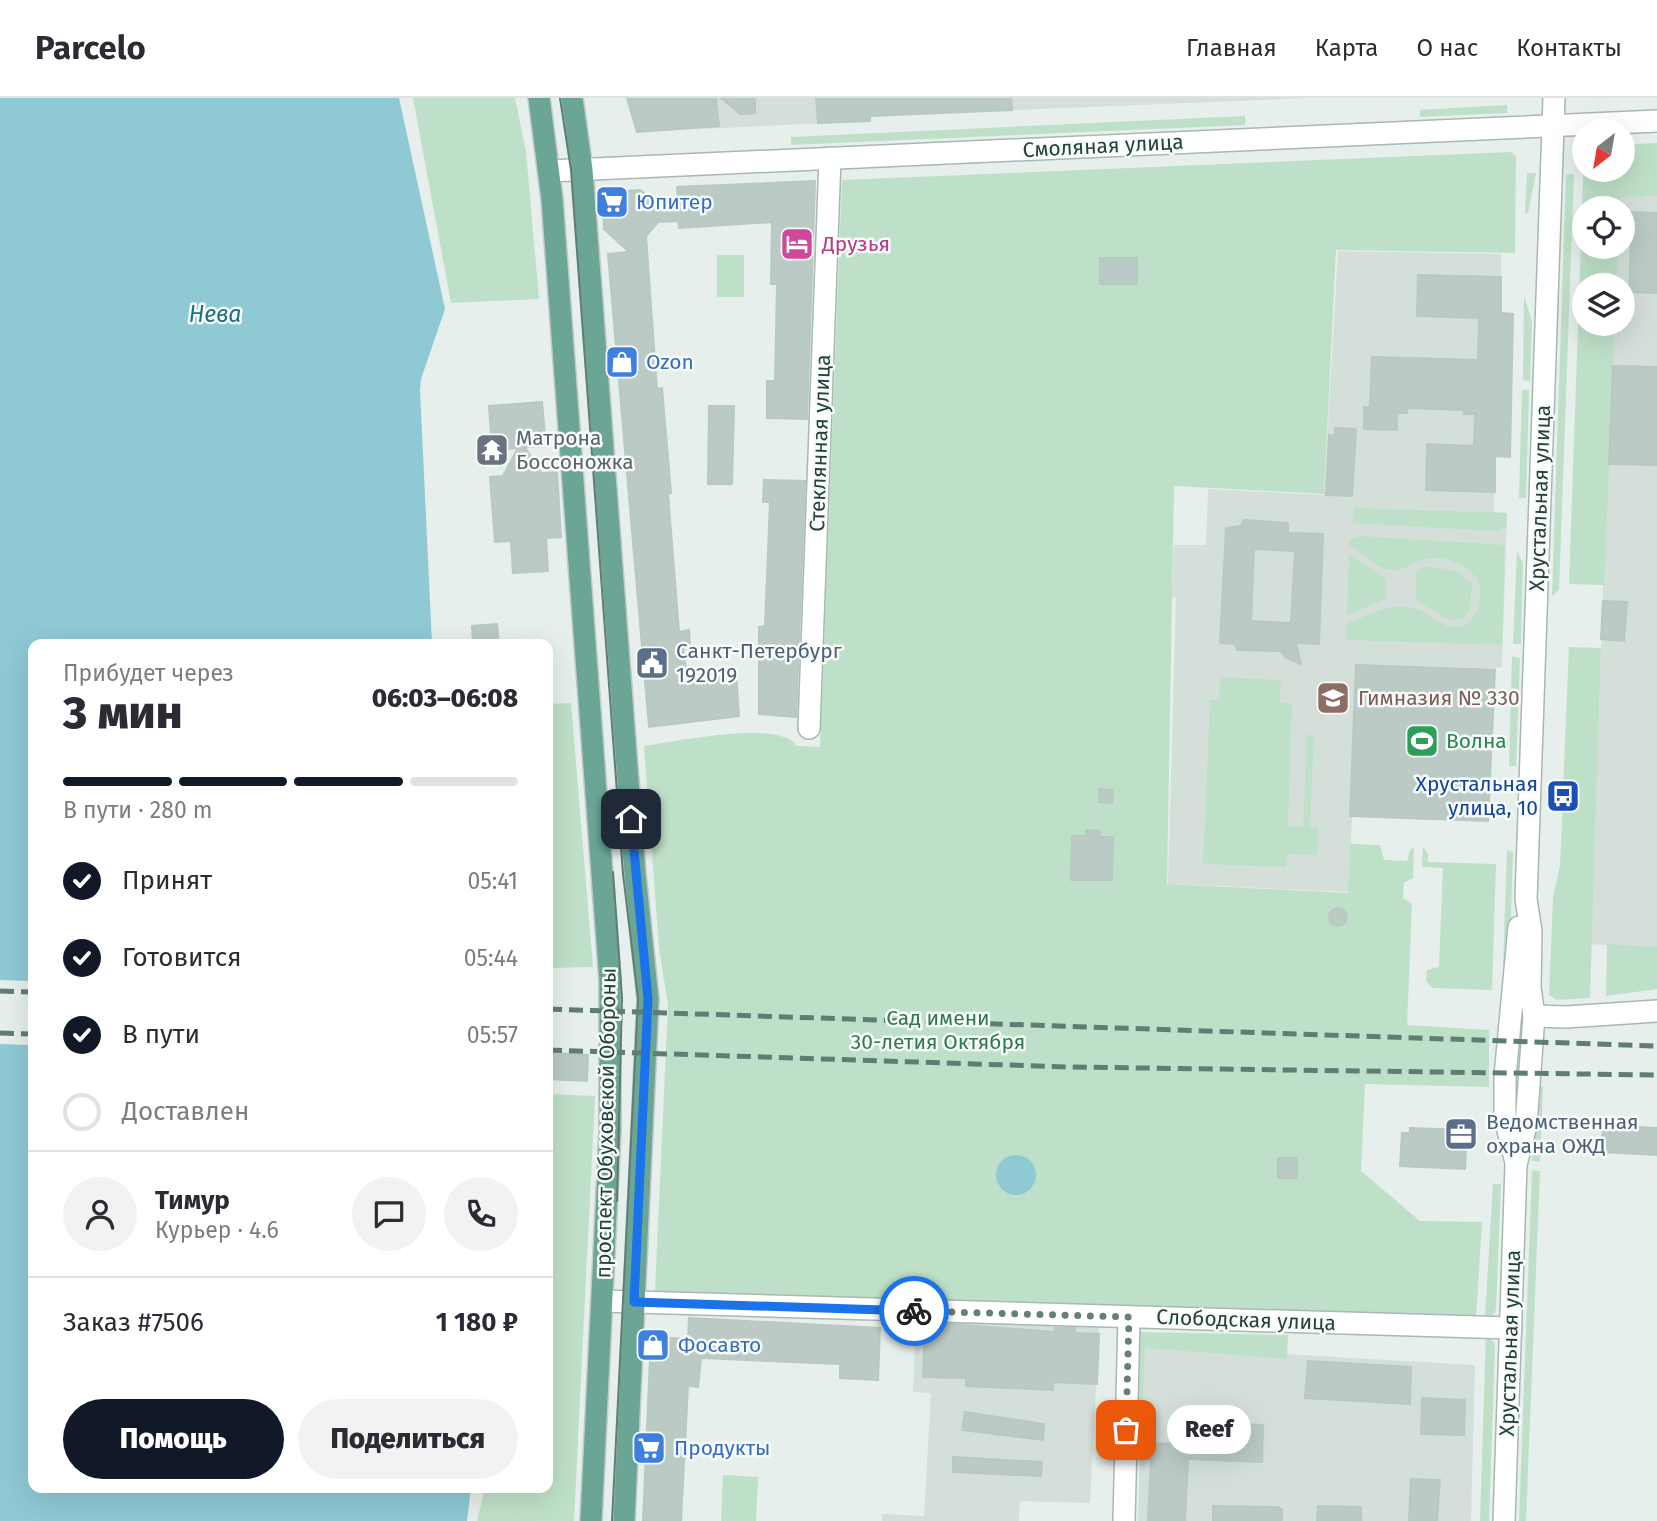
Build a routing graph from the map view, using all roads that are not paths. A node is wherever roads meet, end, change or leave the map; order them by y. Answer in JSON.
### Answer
{"nodes":[{"id":1,"x":539,"y":98,"type":"edge"},
{"id":2,"x":572,"y":98,"type":"edge"},
{"id":3,"x":1554,"y":98,"type":"edge"},
{"id":4,"x":1657,"y":121,"type":"edge"},
{"id":5,"x":1553,"y":125,"type":"junction"},
{"id":6,"x":830,"y":158,"type":"junction"},
{"id":7,"x":582,"y":170,"type":"junction"},
{"id":8,"x":550,"y":171,"type":"junction"},
{"id":9,"x":809,"y":728,"type":"dead end"},
{"id":10,"x":1526,"y":899,"type":"junction"},
{"id":11,"x":1657,"y":1011,"type":"edge"},
{"id":12,"x":1534,"y":1016,"type":"junction"},
{"id":13,"x":1516,"y":1165,"type":"junction"},
{"id":14,"x":602,"y":1301,"type":"junction"},
{"id":15,"x":634,"y":1302,"type":"junction"},
{"id":16,"x":1129,"y":1317,"type":"junction"},
{"id":17,"x":1511,"y":1328,"type":"junction"},
{"id":18,"x":591,"y":1521,"type":"edge"},
{"id":19,"x":624,"y":1521,"type":"edge"},
{"id":20,"x":1124,"y":1521,"type":"edge"},
{"id":21,"x":1504,"y":1521,"type":"edge"}],
"edges":[{"from":1,"to":8,"type":"main road","name":"проспект Обуховской Обороны"},
{"from":2,"to":7,"type":"main road","name":"проспект Обуховской Обороны"},
{"from":3,"to":5,"type":"street","name":"Хрустальная улица"},
{"from":4,"to":5,"type":"street","name":"Смоляная улица"},
{"from":5,"to":6,"type":"street","name":"Смоляная улица"},
{"from":5,"to":10,"type":"street","name":"Хрустальная улица"},
{"from":6,"to":7,"type":"street","name":"Смоляная улица"},
{"from":6,"to":9,"type":"street","name":"Стеклянная улица"},
{"from":7,"to":8,"type":"street","name":"Смоляная улица"},
{"from":7,"to":15,"type":"main road","name":"проспект Обуховской Обороны"},
{"from":8,"to":14,"type":"main road","name":"проспект Обуховской Обороны"},
{"from":10,"to":12,"type":"street","name":"Хрустальная улица"},
{"from":10,"to":13,"type":"street","name":"Хрустальная улица"},
{"from":11,"to":12,"type":"street"},
{"from":12,"to":13,"type":"street","name":"Хрустальная улица"},
{"from":13,"to":17,"type":"street","name":"Хрустальная улица"},
{"from":14,"to":15,"type":"street","name":"Слободская улица"},
{"from":14,"to":18,"type":"main road","name":"проспект Обуховской Обороны"},
{"from":15,"to":16,"type":"street","name":"Слободская улица"},
{"from":15,"to":19,"type":"main road","name":"проспект Обуховской Обороны"},
{"from":16,"to":17,"type":"street","name":"Слободская улица"},
{"from":16,"to":20,"type":"street"},
{"from":17,"to":21,"type":"street","name":"Хрустальная улица"}]}
